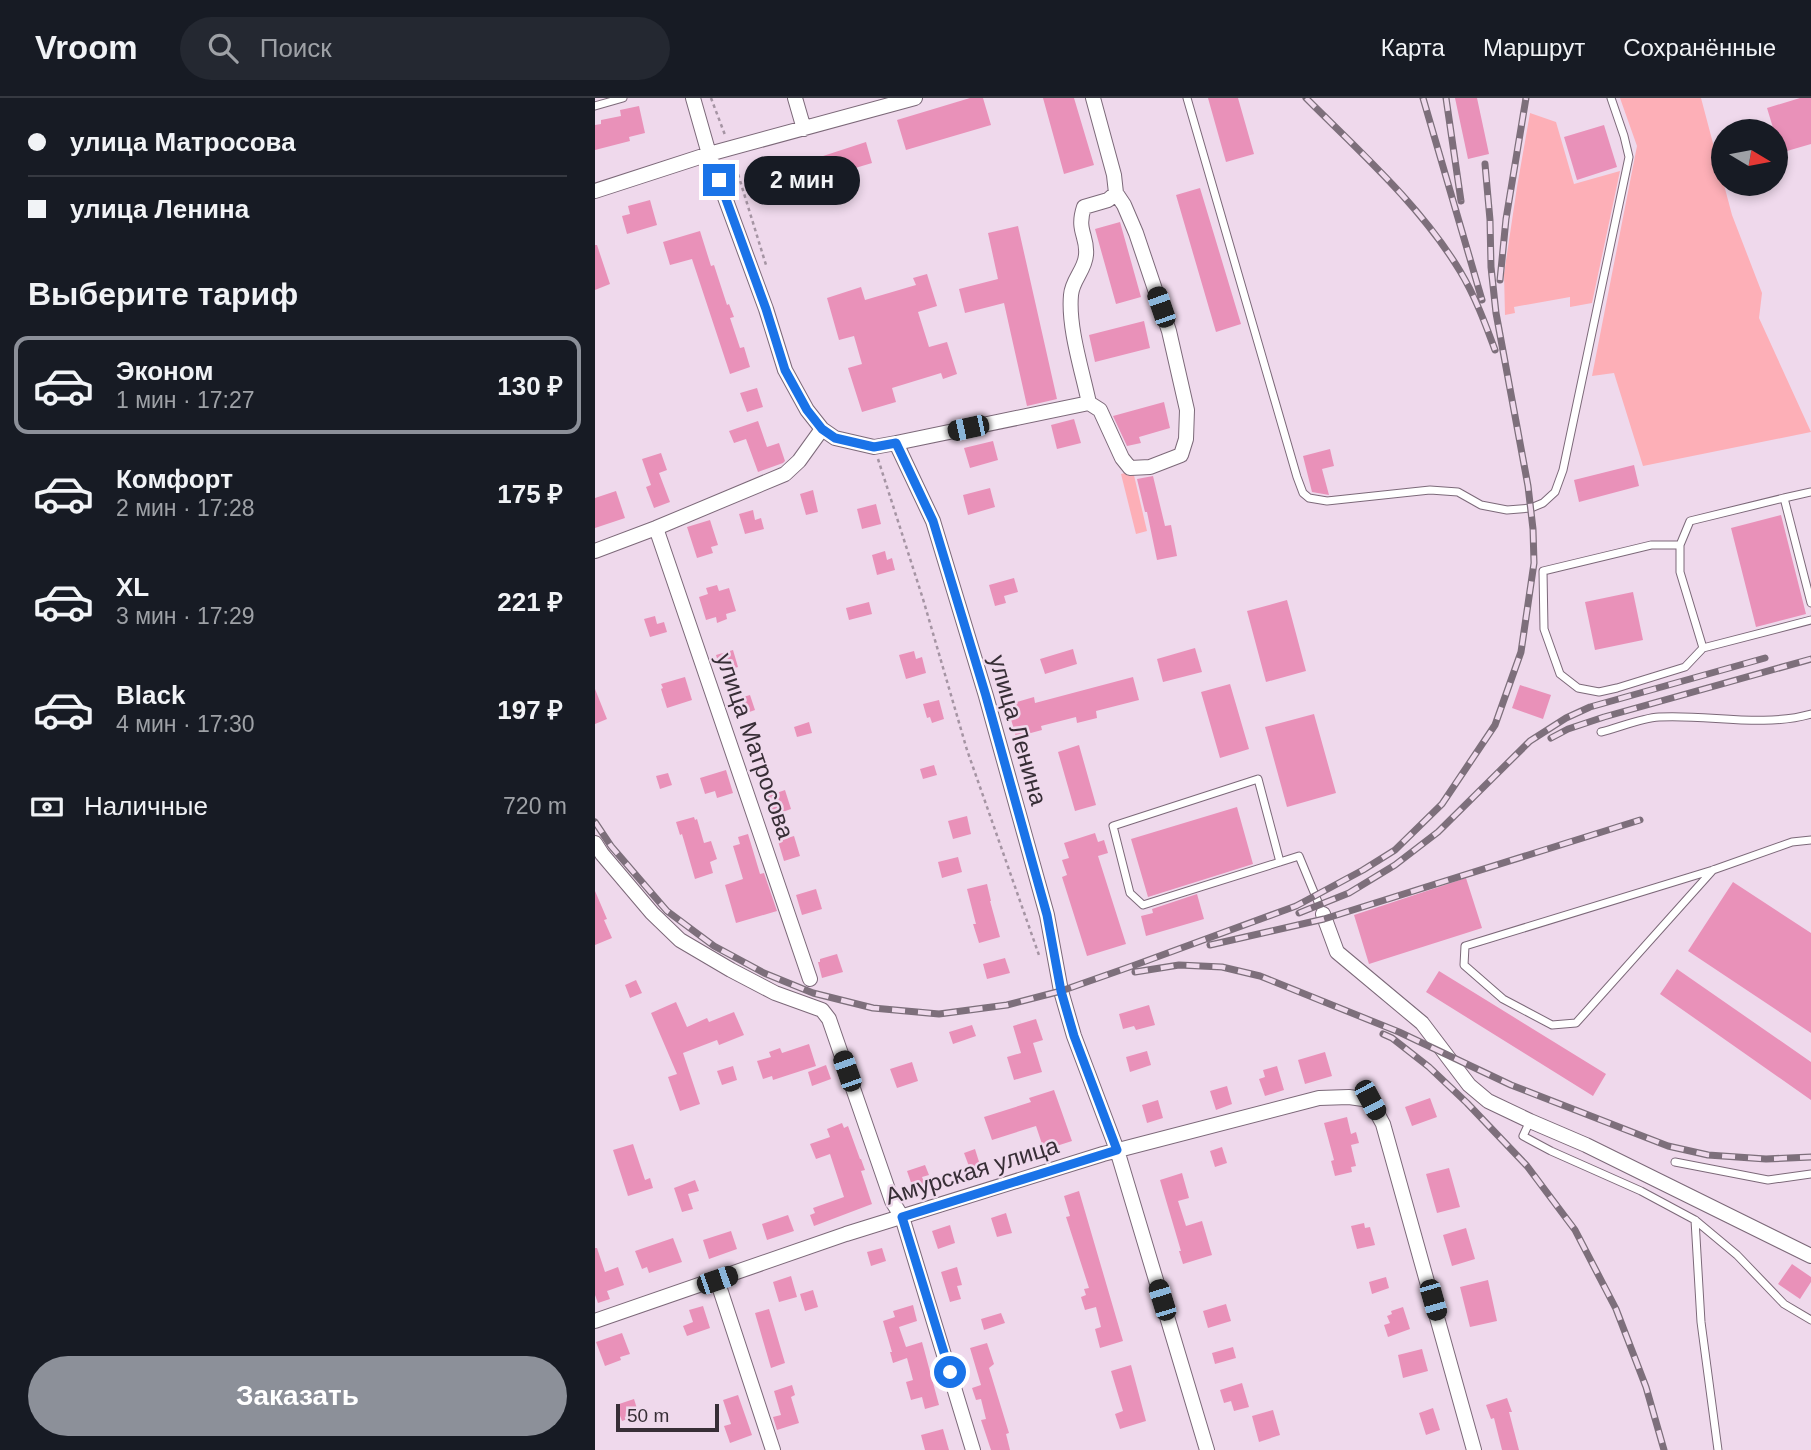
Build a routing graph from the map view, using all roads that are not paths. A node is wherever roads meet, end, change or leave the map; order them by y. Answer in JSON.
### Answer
{"nodes":[{"id":1,"x":623,"y":98,"type":"edge"},
{"id":2,"x":693,"y":98,"type":"edge"},
{"id":3,"x":795,"y":98,"type":"edge"},
{"id":4,"x":915,"y":98,"type":"edge"},
{"id":5,"x":1093,"y":98,"type":"edge"},
{"id":6,"x":1187,"y":98,"type":"edge"},
{"id":7,"x":1611,"y":98,"type":"edge"},
{"id":8,"x":883,"y":102,"type":"edge"},
{"id":9,"x":595,"y":106,"type":"edge"},
{"id":10,"x":804,"y":129,"type":"junction"},
{"id":11,"x":709,"y":153,"type":"junction"},
{"id":12,"x":595,"y":191,"type":"edge"},
{"id":13,"x":1116,"y":193,"type":"junction"},
{"id":14,"x":1089,"y":403,"type":"junction"},
{"id":15,"x":822,"y":429,"type":"junction"},
{"id":16,"x":896,"y":443,"type":"junction"},
{"id":17,"x":1811,"y":492,"type":"edge"},
{"id":18,"x":1784,"y":498,"type":"junction"},
{"id":19,"x":656,"y":528,"type":"junction"},
{"id":20,"x":1680,"y":545,"type":"junction"},
{"id":21,"x":595,"y":551,"type":"edge"},
{"id":22,"x":1811,"y":603,"type":"edge"},
{"id":23,"x":1811,"y":620,"type":"edge"},
{"id":24,"x":1703,"y":648,"type":"junction"},
{"id":25,"x":1811,"y":714,"type":"edge"},
{"id":26,"x":1601,"y":732,"type":"dead end"},
{"id":27,"x":1811,"y":840,"type":"edge"},
{"id":28,"x":597,"y":851,"type":"edge"},
{"id":29,"x":1280,"y":862,"type":"junction"},
{"id":30,"x":1713,"y":870,"type":"junction"},
{"id":31,"x":1323,"y":914,"type":"joint"},
{"id":32,"x":810,"y":979,"type":"dead end"},
{"id":33,"x":1530,"y":1121,"type":"junction"},
{"id":34,"x":1117,"y":1150,"type":"junction"},
{"id":35,"x":1675,"y":1162,"type":"dead end"},
{"id":36,"x":1811,"y":1174,"type":"edge"},
{"id":37,"x":902,"y":1217,"type":"junction"},
{"id":38,"x":1695,"y":1220,"type":"junction"},
{"id":39,"x":1811,"y":1256,"type":"edge"},
{"id":40,"x":717,"y":1280,"type":"junction"},
{"id":41,"x":1811,"y":1320,"type":"edge"},
{"id":42,"x":595,"y":1321,"type":"edge"},
{"id":43,"x":773,"y":1450,"type":"edge"},
{"id":44,"x":974,"y":1450,"type":"edge"},
{"id":45,"x":1207,"y":1450,"type":"edge"},
{"id":46,"x":1475,"y":1450,"type":"edge"},
{"id":47,"x":1718,"y":1450,"type":"edge"}],
"edges":[{"from":1,"to":9,"type":"lane"},
{"from":2,"to":11,"type":"street"},
{"from":3,"to":10,"type":"street"},
{"from":4,"to":8,"type":"street"},
{"from":5,"to":13,"type":"street"},
{"from":6,"to":7,"type":"lane"},
{"from":8,"to":10,"type":"street"},
{"from":10,"to":11,"type":"street"},
{"from":11,"to":12,"type":"street"},
{"from":11,"to":15,"type":"street"},
{"from":13,"to":14,"type":"street"},
{"from":13,"to":14,"type":"street"},
{"from":14,"to":16,"type":"street"},
{"from":15,"to":16,"type":"street"},
{"from":15,"to":19,"type":"street"},
{"from":16,"to":34,"type":"street","name":"улица Ленина"},
{"from":17,"to":18,"type":"lane"},
{"from":18,"to":20,"type":"lane"},
{"from":18,"to":22,"type":"lane"},
{"from":19,"to":21,"type":"street"},
{"from":19,"to":32,"type":"street","name":"улица Матросова"},
{"from":20,"to":24,"type":"lane"},
{"from":20,"to":24,"type":"lane"},
{"from":23,"to":24,"type":"lane"},
{"from":25,"to":26,"type":"lane"},
{"from":27,"to":30,"type":"lane"},
{"from":28,"to":37,"type":"street"},
{"from":29,"to":29,"type":"lane"},
{"from":29,"to":31,"type":"lane"},
{"from":30,"to":30,"type":"lane"},
{"from":31,"to":33,"type":"street"},
{"from":33,"to":38,"type":"lane"},
{"from":33,"to":39,"type":"street"},
{"from":34,"to":37,"type":"street","name":"Амурская улица"},
{"from":34,"to":45,"type":"street","name":"улица Ленина"},
{"from":34,"to":46,"type":"street","name":"Амурская улица"},
{"from":35,"to":36,"type":"lane"},
{"from":37,"to":40,"type":"street","name":"Амурская улица"},
{"from":37,"to":44,"type":"street"},
{"from":38,"to":41,"type":"lane"},
{"from":38,"to":47,"type":"lane"},
{"from":40,"to":42,"type":"street","name":"Амурская улица"},
{"from":40,"to":43,"type":"street"}]}
